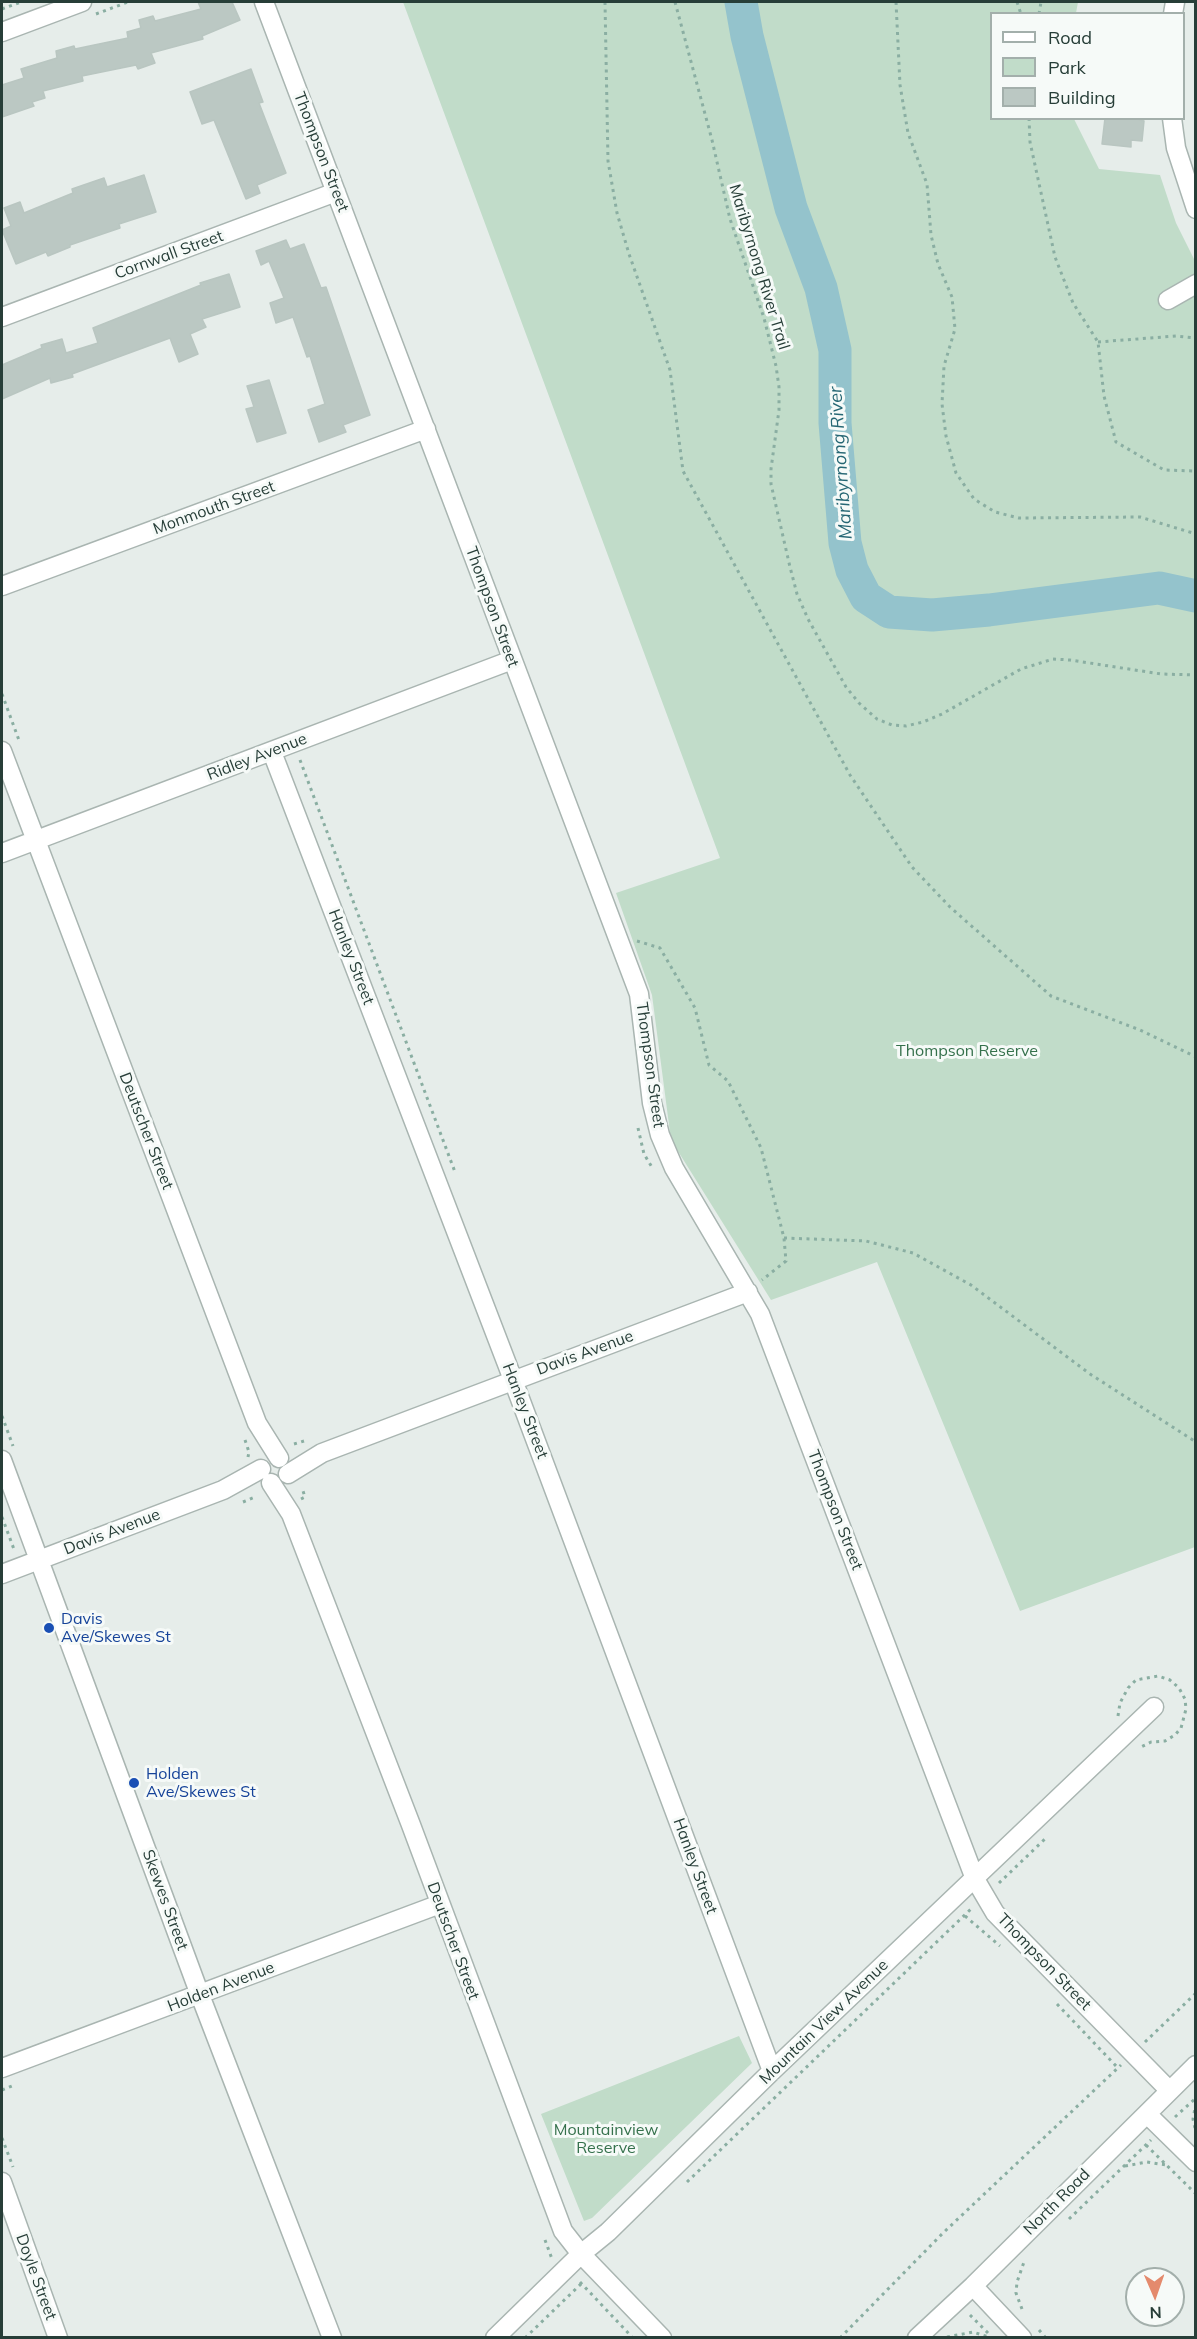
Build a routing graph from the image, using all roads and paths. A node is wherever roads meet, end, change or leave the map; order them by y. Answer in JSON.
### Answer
{"nodes":[{"id":1,"x":21,"y":2,"type":"edge"},
{"id":2,"x":82,"y":2,"type":"edge"},
{"id":3,"x":264,"y":2,"type":"edge"},
{"id":4,"x":605,"y":2,"type":"edge"},
{"id":5,"x":675,"y":2,"type":"edge"},
{"id":6,"x":896,"y":2,"type":"edge"},
{"id":7,"x":2,"y":9,"type":"edge"},
{"id":8,"x":2,"y":32,"type":"edge"},
{"id":9,"x":1029,"y":120,"type":"edge"},
{"id":10,"x":1172,"y":120,"type":"edge"},
{"id":11,"x":336,"y":192,"type":"junction"},
{"id":12,"x":1196,"y":209,"type":"edge"},
{"id":13,"x":1196,"y":284,"type":"edge"},
{"id":14,"x":1168,"y":300,"type":"dead end"},
{"id":15,"x":2,"y":317,"type":"edge"},
{"id":16,"x":1196,"y":338,"type":"edge"},
{"id":17,"x":1098,"y":342,"type":"junction"},
{"id":18,"x":426,"y":429,"type":"junction"},
{"id":19,"x":1196,"y":471,"type":"edge"},
{"id":20,"x":1196,"y":534,"type":"edge"},
{"id":21,"x":2,"y":586,"type":"edge"},
{"id":22,"x":512,"y":660,"type":"junction"},
{"id":23,"x":1196,"y":675,"type":"edge"},
{"id":24,"x":2,"y":751,"type":"edge"},
{"id":25,"x":272,"y":752,"type":"junction"},
{"id":26,"x":35,"y":840,"type":"junction"},
{"id":27,"x":2,"y":853,"type":"edge"},
{"id":28,"x":621,"y":944,"type":"junction"},
{"id":29,"x":1196,"y":1057,"type":"edge"},
{"id":30,"x":637,"y":1119,"type":"dead end"},
{"id":31,"x":657,"y":1176,"type":"dead end"},
{"id":32,"x":784,"y":1238,"type":"junction"},
{"id":33,"x":748,"y":1292,"type":"junction"},
{"id":34,"x":513,"y":1380,"type":"junction"},
{"id":35,"x":243,"y":1435,"type":"dead end"},
{"id":36,"x":1196,"y":1442,"type":"edge"},
{"id":37,"x":2,"y":1460,"type":"edge"},
{"id":38,"x":271,"y":1470,"type":"junction"},
{"id":39,"x":36,"y":1552,"type":"junction"},
{"id":40,"x":8,"y":1553,"type":"dead end"},
{"id":41,"x":2,"y":1574,"type":"edge"},
{"id":42,"x":1154,"y":1707,"type":"dead end"},
{"id":43,"x":1117,"y":1720,"type":"dead end"},
{"id":44,"x":1138,"y":1749,"type":"dead end"},
{"id":45,"x":1053,"y":1831,"type":"dead end"},
{"id":46,"x":975,"y":1879,"type":"junction"},
{"id":47,"x":985,"y":1896,"type":"junction"},
{"id":48,"x":440,"y":1904,"type":"junction"},
{"id":49,"x":965,"y":1916,"type":"junction"},
{"id":50,"x":1003,"y":1949,"type":"dead end"},
{"id":51,"x":1196,"y":1993,"type":"edge"},
{"id":52,"x":200,"y":1995,"type":"junction"},
{"id":53,"x":1052,"y":2000,"type":"dead end"},
{"id":54,"x":1133,"y":2053,"type":"junction"},
{"id":55,"x":1196,"y":2065,"type":"edge"},
{"id":56,"x":2,"y":2068,"type":"edge"},
{"id":57,"x":1119,"y":2068,"type":"junction"},
{"id":58,"x":772,"y":2071,"type":"junction"},
{"id":59,"x":1169,"y":2090,"type":"junction"},
{"id":60,"x":1196,"y":2098,"type":"edge"},
{"id":61,"x":1196,"y":2103,"type":"edge"},
{"id":62,"x":1147,"y":2114,"type":"junction"},
{"id":63,"x":1162,"y":2129,"type":"junction"},
{"id":64,"x":1196,"y":2133,"type":"edge"},
{"id":65,"x":1146,"y":2145,"type":"junction"},
{"id":66,"x":1196,"y":2162,"type":"edge"},
{"id":67,"x":1123,"y":2166,"type":"junction"},
{"id":68,"x":1167,"y":2166,"type":"junction"},
{"id":69,"x":2,"y":2182,"type":"edge"},
{"id":70,"x":685,"y":2184,"type":"dead end"},
{"id":71,"x":1196,"y":2194,"type":"edge"},
{"id":72,"x":1066,"y":2222,"type":"dead end"},
{"id":73,"x":581,"y":2254,"type":"junction"},
{"id":74,"x":596,"y":2270,"type":"junction"},
{"id":75,"x":1016,"y":2271,"type":"dead end"},
{"id":76,"x":973,"y":2286,"type":"junction"},
{"id":77,"x":1023,"y":2313,"type":"dead end"},
{"id":78,"x":962,"y":2322,"type":"dead end"},
{"id":79,"x":955,"y":2329,"type":"dead end"},
{"id":80,"x":58,"y":2337,"type":"edge"},
{"id":81,"x":332,"y":2337,"type":"edge"},
{"id":82,"x":495,"y":2337,"type":"edge"},
{"id":83,"x":525,"y":2337,"type":"edge"},
{"id":84,"x":662,"y":2337,"type":"edge"},
{"id":85,"x":840,"y":2337,"type":"edge"},
{"id":86,"x":917,"y":2337,"type":"edge"},
{"id":87,"x":946,"y":2337,"type":"edge"},
{"id":88,"x":992,"y":2337,"type":"edge"},
{"id":89,"x":1022,"y":2337,"type":"edge"}],
"edges":[{"from":1,"to":7,"type":"path"},
{"from":2,"to":8,"type":"street"},
{"from":3,"to":11,"type":"street","name":"Thompson Street"},
{"from":4,"to":29,"type":"path"},
{"from":5,"to":23,"type":"path","name":"Maribyrnong River Trail"},
{"from":6,"to":20,"type":"path"},
{"from":9,"to":17,"type":"path"},
{"from":10,"to":12,"type":"street"},
{"from":11,"to":15,"type":"street","name":"Cornwall Street"},
{"from":11,"to":18,"type":"street","name":"Thompson Street"},
{"from":13,"to":14,"type":"street"},
{"from":16,"to":17,"type":"path"},
{"from":17,"to":19,"type":"path"},
{"from":18,"to":21,"type":"street","name":"Monmouth Street"},
{"from":18,"to":22,"type":"street","name":"Thompson Street"},
{"from":22,"to":25,"type":"street","name":"Ridley Avenue"},
{"from":22,"to":28,"type":"street","name":"Thompson Street"},
{"from":24,"to":26,"type":"street"},
{"from":25,"to":26,"type":"street","name":"Ridley Avenue"},
{"from":25,"to":34,"type":"street","name":"Hanley Street"},
{"from":26,"to":27,"type":"street","name":"Ridley Avenue"},
{"from":26,"to":38,"type":"street","name":"Deutscher Street"},
{"from":28,"to":32,"type":"path"},
{"from":28,"to":33,"type":"street","name":"Thompson Street"},
{"from":30,"to":31,"type":"path"},
{"from":32,"to":33,"type":"path"},
{"from":32,"to":36,"type":"path"},
{"from":33,"to":34,"type":"street","name":"Davis Avenue"},
{"from":33,"to":46,"type":"street","name":"Thompson Street"},
{"from":34,"to":38,"type":"street","name":"Davis Avenue"},
{"from":34,"to":58,"type":"street","name":"Hanley Street"},
{"from":35,"to":38,"type":"path"},
{"from":37,"to":39,"type":"street","name":"Skewes Street"},
{"from":38,"to":39,"type":"street","name":"Davis Avenue"},
{"from":38,"to":48,"type":"street","name":"Deutscher Street"},
{"from":39,"to":40,"type":"path"},
{"from":39,"to":41,"type":"street","name":"Davis Avenue"},
{"from":39,"to":52,"type":"street","name":"Skewes Street"},
{"from":42,"to":46,"type":"street","name":"Mountain View Avenue"},
{"from":43,"to":44,"type":"path"},
{"from":45,"to":47,"type":"path"},
{"from":46,"to":47,"type":"street","name":"Thompson Street"},
{"from":46,"to":58,"type":"street","name":"Mountain View Avenue"},
{"from":47,"to":49,"type":"path"},
{"from":47,"to":54,"type":"street","name":"Thompson Street"},
{"from":48,"to":52,"type":"street","name":"Holden Avenue"},
{"from":48,"to":73,"type":"street","name":"Deutscher Street"},
{"from":49,"to":50,"type":"path"},
{"from":49,"to":70,"type":"path"},
{"from":51,"to":54,"type":"path"},
{"from":52,"to":56,"type":"street","name":"Holden Avenue"},
{"from":52,"to":81,"type":"street","name":"Skewes Street"},
{"from":53,"to":57,"type":"path"},
{"from":54,"to":57,"type":"path"},
{"from":54,"to":59,"type":"street","name":"Thompson Street"},
{"from":55,"to":59,"type":"street","name":"North Road"},
{"from":57,"to":85,"type":"path"},
{"from":58,"to":73,"type":"street","name":"Mountain View Avenue"},
{"from":59,"to":62,"type":"street","name":"North Road"},
{"from":60,"to":63,"type":"path"},
{"from":61,"to":64,"type":"path"},
{"from":62,"to":63,"type":"street"},
{"from":62,"to":76,"type":"street","name":"North Road"},
{"from":63,"to":65,"type":"path"},
{"from":63,"to":66,"type":"street"},
{"from":65,"to":67,"type":"path"},
{"from":65,"to":68,"type":"path"},
{"from":67,"to":68,"type":"path"},
{"from":67,"to":72,"type":"path"},
{"from":68,"to":71,"type":"path"},
{"from":69,"to":80,"type":"street","name":"Doyle Street"},
{"from":73,"to":74,"type":"street","name":"Deutscher Street"},
{"from":73,"to":82,"type":"street","name":"Mountain View Avenue"},
{"from":74,"to":83,"type":"path"},
{"from":74,"to":84,"type":"street","name":"Deutscher Street"},
{"from":75,"to":77,"type":"path"},
{"from":76,"to":86,"type":"street","name":"North Road"},
{"from":76,"to":89,"type":"street"},
{"from":78,"to":88,"type":"path"},
{"from":79,"to":87,"type":"path"},
{"from":87,"to":88,"type":"path"}]}
